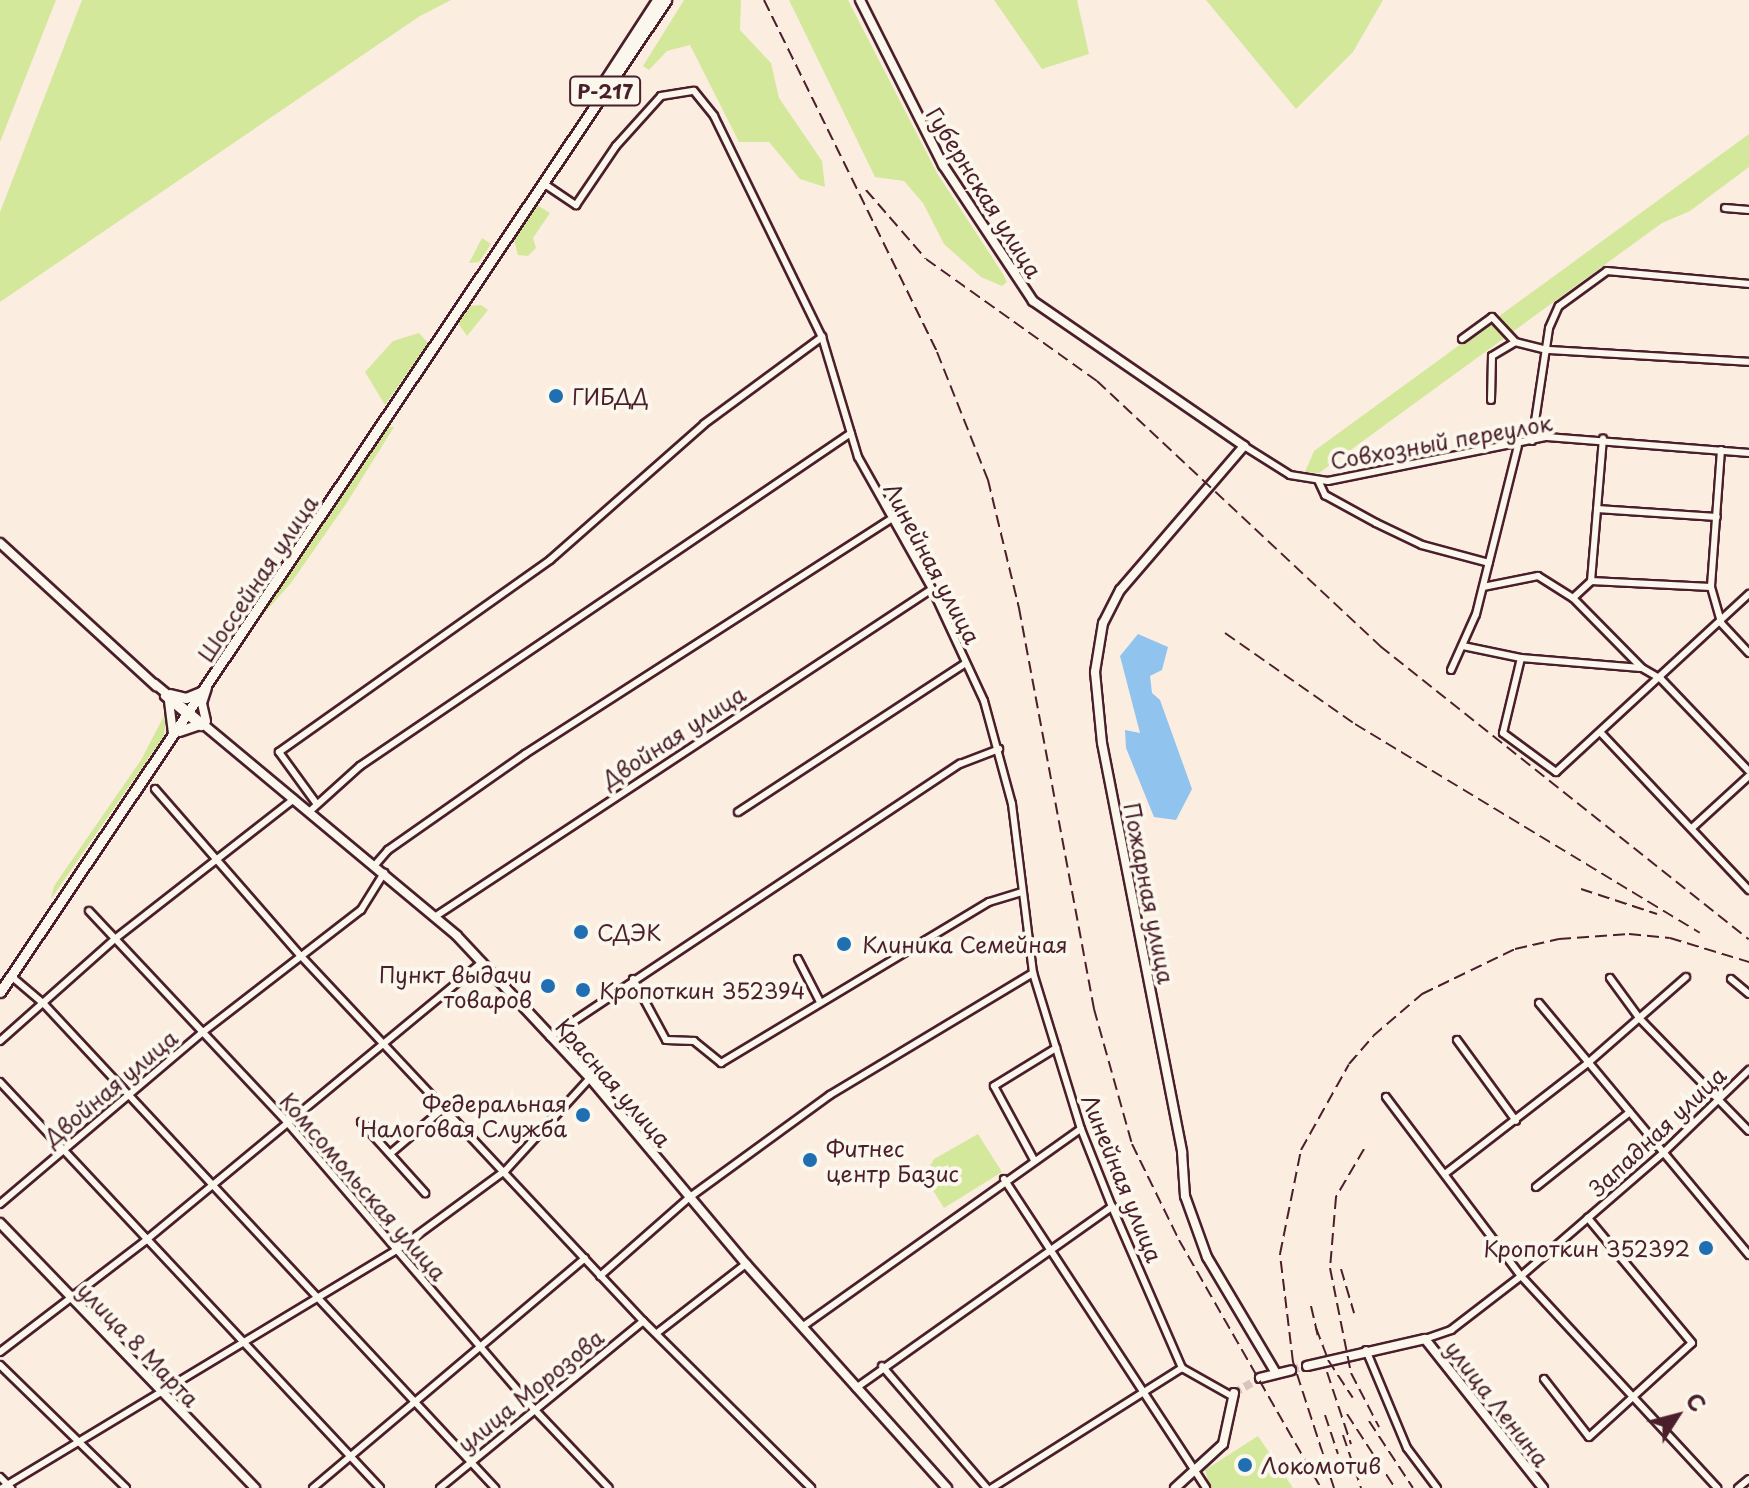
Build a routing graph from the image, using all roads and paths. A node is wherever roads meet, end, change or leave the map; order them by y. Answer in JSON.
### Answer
{"nodes":[{"id":1,"x":657,"y":0,"type":"edge"},
{"id":2,"x":666,"y":0,"type":"edge"},
{"id":3,"x":860,"y":0,"type":"edge"},
{"id":4,"x":543,"y":183,"type":"junction"},
{"id":5,"x":1725,"y":208,"type":"dead end"},
{"id":6,"x":1749,"y":210,"type":"edge"},
{"id":7,"x":1749,"y":284,"type":"edge"},
{"id":8,"x":822,"y":337,"type":"junction"},
{"id":9,"x":1462,"y":339,"type":"dead end"},
{"id":10,"x":1515,"y":342,"type":"junction"},
{"id":11,"x":1548,"y":350,"type":"junction"},
{"id":12,"x":1749,"y":362,"type":"edge"},
{"id":13,"x":1491,"y":400,"type":"dead end"},
{"id":14,"x":851,"y":433,"type":"junction"},
{"id":15,"x":1603,"y":439,"type":"junction"},
{"id":16,"x":1532,"y":441,"type":"junction"},
{"id":17,"x":1244,"y":446,"type":"junction"},
{"id":18,"x":1518,"y":446,"type":"junction"},
{"id":19,"x":1721,"y":450,"type":"junction"},
{"id":20,"x":1749,"y":453,"type":"edge"},
{"id":21,"x":1318,"y":480,"type":"junction"},
{"id":22,"x":1597,"y":509,"type":"junction"},
{"id":23,"x":1717,"y":517,"type":"junction"},
{"id":24,"x":889,"y":520,"type":"junction"},
{"id":25,"x":0,"y":543,"type":"edge"},
{"id":26,"x":1489,"y":563,"type":"junction"},
{"id":27,"x":1591,"y":581,"type":"junction"},
{"id":28,"x":1483,"y":587,"type":"junction"},
{"id":29,"x":1711,"y":587,"type":"junction"},
{"id":30,"x":932,"y":589,"type":"junction"},
{"id":31,"x":1749,"y":594,"type":"edge"},
{"id":32,"x":1573,"y":598,"type":"junction"},
{"id":33,"x":1721,"y":623,"type":"junction"},
{"id":34,"x":1463,"y":646,"type":"junction"},
{"id":35,"x":1749,"y":653,"type":"edge"},
{"id":36,"x":1521,"y":658,"type":"junction"},
{"id":37,"x":966,"y":663,"type":"junction"},
{"id":38,"x":1642,"y":668,"type":"junction"},
{"id":39,"x":1451,"y":670,"type":"dead end"},
{"id":40,"x":1661,"y":679,"type":"junction"},
{"id":41,"x":207,"y":687,"type":"junction"},
{"id":42,"x":168,"y":696,"type":"junction"},
{"id":43,"x":188,"y":712,"type":"junction"},
{"id":44,"x":203,"y":725,"type":"junction"},
{"id":45,"x":1601,"y":733,"type":"junction"},
{"id":46,"x":173,"y":735,"type":"junction"},
{"id":47,"x":999,"y":749,"type":"junction"},
{"id":48,"x":1749,"y":774,"type":"edge"},
{"id":49,"x":155,"y":789,"type":"dead end"},
{"id":50,"x":294,"y":799,"type":"junction"},
{"id":51,"x":316,"y":803,"type":"junction"},
{"id":52,"x":309,"y":812,"type":"junction"},
{"id":53,"x":738,"y":812,"type":"dead end"},
{"id":54,"x":1692,"y":828,"type":"junction"},
{"id":55,"x":215,"y":859,"type":"junction"},
{"id":56,"x":375,"y":865,"type":"junction"},
{"id":57,"x":384,"y":873,"type":"junction"},
{"id":58,"x":1749,"y":890,"type":"edge"},
{"id":59,"x":1021,"y":892,"type":"junction"},
{"id":60,"x":89,"y":911,"type":"dead end"},
{"id":61,"x":436,"y":916,"type":"junction"},
{"id":62,"x":116,"y":938,"type":"junction"},
{"id":63,"x":300,"y":955,"type":"junction"},
{"id":64,"x":798,"y":959,"type":"dead end"},
{"id":65,"x":482,"y":962,"type":"junction"},
{"id":66,"x":1033,"y":973,"type":"junction"},
{"id":67,"x":11,"y":976,"type":"junction"},
{"id":68,"x":1686,"y":977,"type":"dead end"},
{"id":69,"x":1610,"y":978,"type":"dead end"},
{"id":70,"x":633,"y":979,"type":"junction"},
{"id":71,"x":1731,"y":979,"type":"dead end"},
{"id":72,"x":0,"y":992,"type":"edge"},
{"id":73,"x":1749,"y":994,"type":"edge"},
{"id":74,"x":820,"y":1002,"type":"junction"},
{"id":75,"x":1539,"y":1003,"type":"dead end"},
{"id":76,"x":44,"y":1004,"type":"junction"},
{"id":77,"x":1640,"y":1019,"type":"junction"},
{"id":78,"x":203,"y":1032,"type":"junction"},
{"id":79,"x":550,"y":1037,"type":"junction"},
{"id":80,"x":1457,"y":1040,"type":"dead end"},
{"id":81,"x":0,"y":1041,"type":"edge"},
{"id":82,"x":383,"y":1044,"type":"junction"},
{"id":83,"x":1056,"y":1048,"type":"junction"},
{"id":84,"x":1589,"y":1062,"type":"junction"},
{"id":85,"x":1749,"y":1070,"type":"edge"},
{"id":86,"x":590,"y":1078,"type":"junction"},
{"id":87,"x":0,"y":1082,"type":"edge"},
{"id":88,"x":128,"y":1097,"type":"junction"},
{"id":89,"x":1386,"y":1097,"type":"dead end"},
{"id":90,"x":1720,"y":1099,"type":"junction"},
{"id":91,"x":445,"y":1107,"type":"junction"},
{"id":92,"x":1630,"y":1112,"type":"junction"},
{"id":93,"x":1516,"y":1121,"type":"junction"},
{"id":94,"x":287,"y":1122,"type":"junction"},
{"id":95,"x":361,"y":1122,"type":"dead end"},
{"id":96,"x":1081,"y":1129,"type":"junction"},
{"id":97,"x":1749,"y":1131,"type":"edge"},
{"id":98,"x":63,"y":1150,"type":"junction"},
{"id":99,"x":391,"y":1153,"type":"junction"},
{"id":100,"x":1663,"y":1153,"type":"junction"},
{"id":101,"x":1034,"y":1160,"type":"junction"},
{"id":102,"x":506,"y":1170,"type":"junction"},
{"id":103,"x":1446,"y":1173,"type":"junction"},
{"id":104,"x":1004,"y":1179,"type":"junction"},
{"id":105,"x":210,"y":1185,"type":"junction"},
{"id":106,"x":1536,"y":1187,"type":"dead end"},
{"id":107,"x":425,"y":1193,"type":"dead end"},
{"id":108,"x":690,"y":1197,"type":"junction"},
{"id":109,"x":0,"y":1204,"type":"edge"},
{"id":110,"x":1112,"y":1207,"type":"junction"},
{"id":111,"x":1588,"y":1218,"type":"junction"},
{"id":112,"x":0,"y":1223,"type":"edge"},
{"id":113,"x":145,"y":1241,"type":"junction"},
{"id":114,"x":397,"y":1250,"type":"junction"},
{"id":115,"x":1051,"y":1250,"type":"junction"},
{"id":116,"x":1749,"y":1255,"type":"edge"},
{"id":117,"x":585,"y":1258,"type":"junction"},
{"id":118,"x":746,"y":1264,"type":"junction"},
{"id":119,"x":600,"y":1276,"type":"junction"},
{"id":120,"x":1521,"y":1276,"type":"junction"},
{"id":121,"x":69,"y":1297,"type":"junction"},
{"id":122,"x":316,"y":1300,"type":"junction"},
{"id":123,"x":643,"y":1321,"type":"junction"},
{"id":124,"x":802,"y":1327,"type":"junction"},
{"id":125,"x":657,"y":1333,"type":"junction"},
{"id":126,"x":1425,"y":1339,"type":"junction"},
{"id":127,"x":242,"y":1344,"type":"junction"},
{"id":128,"x":478,"y":1346,"type":"junction"},
{"id":129,"x":1366,"y":1350,"type":"junction"},
{"id":130,"x":0,"y":1352,"type":"edge"},
{"id":131,"x":0,"y":1365,"type":"edge"},
{"id":132,"x":882,"y":1366,"type":"junction"},
{"id":133,"x":1307,"y":1366,"type":"tunnel mouth"},
{"id":134,"x":1182,"y":1368,"type":"junction"},
{"id":135,"x":1291,"y":1370,"type":"tunnel mouth"},
{"id":136,"x":1276,"y":1373,"type":"junction"},
{"id":137,"x":1260,"y":1378,"type":"tunnel mouth"},
{"id":138,"x":1544,"y":1379,"type":"dead end"},
{"id":139,"x":856,"y":1388,"type":"junction"},
{"id":140,"x":160,"y":1394,"type":"junction"},
{"id":141,"x":1232,"y":1394,"type":"joint"},
{"id":142,"x":1141,"y":1396,"type":"junction"},
{"id":143,"x":1634,"y":1397,"type":"junction"},
{"id":144,"x":412,"y":1402,"type":"junction"},
{"id":145,"x":533,"y":1408,"type":"junction"},
{"id":146,"x":80,"y":1441,"type":"junction"},
{"id":147,"x":350,"y":1455,"type":"junction"},
{"id":148,"x":470,"y":1462,"type":"junction"},
{"id":149,"x":1195,"y":1472,"type":"junction"},
{"id":150,"x":0,"y":1477,"type":"edge"},
{"id":151,"x":1749,"y":1479,"type":"edge"},
{"id":152,"x":7,"y":1487,"type":"edge"},
{"id":153,"x":126,"y":1488,"type":"edge"},
{"id":154,"x":255,"y":1488,"type":"edge"},
{"id":155,"x":313,"y":1488,"type":"edge"},
{"id":156,"x":380,"y":1488,"type":"edge"},
{"id":157,"x":440,"y":1488,"type":"edge"},
{"id":158,"x":495,"y":1488,"type":"edge"},
{"id":159,"x":609,"y":1488,"type":"edge"},
{"id":160,"x":811,"y":1488,"type":"edge"},
{"id":161,"x":947,"y":1488,"type":"edge"},
{"id":162,"x":990,"y":1488,"type":"edge"},
{"id":163,"x":1175,"y":1488,"type":"edge"},
{"id":164,"x":1206,"y":1488,"type":"edge"},
{"id":165,"x":1437,"y":1488,"type":"edge"},
{"id":166,"x":1543,"y":1488,"type":"edge"},
{"id":167,"x":1717,"y":1488,"type":"edge"},
{"id":168,"x":1738,"y":1488,"type":"edge"}],
"edges":[{"from":1,"to":4,"type":"highway","name":"Шоссейная улица","number":"Р-217"},
{"from":2,"to":4,"type":"highway","name":"Шоссейная улица","number":"Р-217"},
{"from":3,"to":17,"type":"main road","name":"Губернская улица"},
{"from":4,"to":8,"type":"street","name":"Линейная улица"},
{"from":4,"to":41,"type":"highway","name":"Шоссейная улица","number":"Р-217"},
{"from":5,"to":6,"type":"street"},
{"from":7,"to":11,"type":"street"},
{"from":8,"to":14,"type":"street","name":"Линейная улица"},
{"from":8,"to":51,"type":"street"},
{"from":9,"to":10,"type":"street"},
{"from":10,"to":11,"type":"street"},
{"from":10,"to":13,"type":"street"},
{"from":11,"to":12,"type":"street"},
{"from":11,"to":16,"type":"street"},
{"from":14,"to":24,"type":"street","name":"Линейная улица"},
{"from":14,"to":51,"type":"street"},
{"from":15,"to":16,"type":"street","name":"Совхозный переулок"},
{"from":15,"to":19,"type":"street","name":"Совхозный переулок"},
{"from":15,"to":22,"type":"street"},
{"from":16,"to":18,"type":"street","name":"Совхозный переулок"},
{"from":17,"to":21,"type":"street","name":"Совхозный переулок"},
{"from":17,"to":136,"type":"main road","name":"Пожарная улица"},
{"from":18,"to":21,"type":"street","name":"Совхозный переулок"},
{"from":18,"to":26,"type":"street"},
{"from":19,"to":20,"type":"street","name":"Совхозный переулок"},
{"from":19,"to":23,"type":"street"},
{"from":21,"to":26,"type":"street"},
{"from":22,"to":23,"type":"street"},
{"from":22,"to":27,"type":"street"},
{"from":23,"to":29,"type":"street"},
{"from":24,"to":30,"type":"street","name":"Линейная улица"},
{"from":24,"to":56,"type":"street"},
{"from":25,"to":42,"type":"main road","name":"Красная улица"},
{"from":26,"to":28,"type":"street"},
{"from":27,"to":29,"type":"street"},
{"from":27,"to":32,"type":"street"},
{"from":28,"to":32,"type":"street"},
{"from":28,"to":34,"type":"street"},
{"from":29,"to":33,"type":"street"},
{"from":30,"to":37,"type":"street","name":"Линейная улица"},
{"from":30,"to":61,"type":"street","name":"Двойная улица"},
{"from":31,"to":33,"type":"street"},
{"from":32,"to":38,"type":"street"},
{"from":33,"to":35,"type":"street"},
{"from":33,"to":40,"type":"street"},
{"from":34,"to":36,"type":"street"},
{"from":34,"to":39,"type":"street"},
{"from":36,"to":38,"type":"street"},
{"from":36,"to":45,"type":"street"},
{"from":37,"to":47,"type":"street","name":"Линейная улица"},
{"from":37,"to":53,"type":"street"},
{"from":38,"to":40,"type":"street"},
{"from":40,"to":45,"type":"street"},
{"from":40,"to":48,"type":"street"},
{"from":41,"to":42,"type":"highway"},
{"from":41,"to":43,"type":"highway","name":"Шоссейная улица","number":"Р-217"},
{"from":41,"to":44,"type":"main road"},
{"from":42,"to":43,"type":"main road","name":"Красная улица"},
{"from":42,"to":46,"type":"main road"},
{"from":43,"to":44,"type":"main road","name":"Красная улица"},
{"from":43,"to":46,"type":"highway","name":"Шоссейная улица","number":"Р-217"},
{"from":44,"to":46,"type":"highway"},
{"from":44,"to":50,"type":"main road","name":"Красная улица"},
{"from":45,"to":54,"type":"street"},
{"from":46,"to":67,"type":"highway","name":"Шоссейная улица","number":"Р-217"},
{"from":47,"to":59,"type":"street","name":"Линейная улица"},
{"from":47,"to":70,"type":"street"},
{"from":48,"to":54,"type":"street"},
{"from":49,"to":55,"type":"street"},
{"from":50,"to":52,"type":"main road","name":"Красная улица"},
{"from":50,"to":55,"type":"street"},
{"from":51,"to":52,"type":"street"},
{"from":52,"to":56,"type":"main road","name":"Красная улица"},
{"from":54,"to":58,"type":"street"},
{"from":55,"to":62,"type":"street"},
{"from":55,"to":63,"type":"street"},
{"from":56,"to":57,"type":"main road","name":"Красная улица"},
{"from":57,"to":61,"type":"main road","name":"Красная улица"},
{"from":57,"to":63,"type":"street","name":"Двойная улица"},
{"from":59,"to":66,"type":"street","name":"Линейная улица"},
{"from":59,"to":74,"type":"street"},
{"from":60,"to":62,"type":"street","name":"Комсомольская улица"},
{"from":61,"to":65,"type":"main road","name":"Красная улица"},
{"from":62,"to":76,"type":"street"},
{"from":62,"to":78,"type":"street","name":"Комсомольская улица"},
{"from":63,"to":78,"type":"street","name":"Двойная улица"},
{"from":63,"to":82,"type":"street"},
{"from":64,"to":74,"type":"street"},
{"from":65,"to":79,"type":"main road","name":"Красная улица"},
{"from":65,"to":82,"type":"street"},
{"from":66,"to":83,"type":"street","name":"Линейная улица"},
{"from":66,"to":108,"type":"street"},
{"from":67,"to":72,"type":"highway","name":"Шоссейная улица","number":"Р-217"},
{"from":67,"to":76,"type":"street"},
{"from":68,"to":77,"type":"street"},
{"from":69,"to":77,"type":"street"},
{"from":70,"to":74,"type":"street"},
{"from":70,"to":79,"type":"street"},
{"from":71,"to":73,"type":"street"},
{"from":75,"to":84,"type":"street"},
{"from":76,"to":81,"type":"street"},
{"from":76,"to":88,"type":"street"},
{"from":77,"to":84,"type":"street"},
{"from":77,"to":90,"type":"street"},
{"from":78,"to":88,"type":"street","name":"Двойная улица"},
{"from":78,"to":94,"type":"street","name":"Комсомольская улица"},
{"from":79,"to":86,"type":"main road","name":"Красная улица"},
{"from":80,"to":93,"type":"street"},
{"from":82,"to":91,"type":"street"},
{"from":82,"to":94,"type":"street"},
{"from":83,"to":96,"type":"street","name":"Линейная улица"},
{"from":83,"to":101,"type":"street"},
{"from":84,"to":92,"type":"street"},
{"from":84,"to":93,"type":"street"},
{"from":85,"to":90,"type":"street","name":"Западная улица"},
{"from":86,"to":102,"type":"street"},
{"from":86,"to":108,"type":"main road","name":"Красная улица"},
{"from":87,"to":98,"type":"street"},
{"from":88,"to":98,"type":"street","name":"Двойная улица"},
{"from":88,"to":105,"type":"street"},
{"from":89,"to":103,"type":"street"},
{"from":90,"to":97,"type":"street"},
{"from":90,"to":100,"type":"street","name":"Западная улица"},
{"from":91,"to":99,"type":"street"},
{"from":91,"to":102,"type":"street"},
{"from":92,"to":100,"type":"street"},
{"from":92,"to":106,"type":"street"},
{"from":93,"to":103,"type":"street"},
{"from":94,"to":105,"type":"street"},
{"from":94,"to":114,"type":"street","name":"Комсомольская улица"},
{"from":95,"to":99,"type":"street"},
{"from":96,"to":101,"type":"street"},
{"from":96,"to":110,"type":"street","name":"Линейная улица"},
{"from":98,"to":109,"type":"street","name":"Двойная улица"},
{"from":98,"to":113,"type":"street"},
{"from":99,"to":107,"type":"street"},
{"from":100,"to":111,"type":"street","name":"Западная улица"},
{"from":100,"to":116,"type":"street"},
{"from":101,"to":104,"type":"street"},
{"from":102,"to":114,"type":"street"},
{"from":102,"to":117,"type":"street"},
{"from":103,"to":120,"type":"street"},
{"from":104,"to":115,"type":"street"},
{"from":104,"to":124,"type":"street"},
{"from":105,"to":113,"type":"street"},
{"from":105,"to":122,"type":"street"},
{"from":108,"to":118,"type":"main road","name":"Красная улица"},
{"from":108,"to":119,"type":"street"},
{"from":110,"to":115,"type":"street"},
{"from":110,"to":134,"type":"street","name":"Линейная улица"},
{"from":111,"to":120,"type":"street","name":"Западная улица"},
{"from":111,"to":143,"type":"street","name":"Западная улица"},
{"from":112,"to":121,"type":"main road","name":"улица 8 Марта"},
{"from":113,"to":121,"type":"street"},
{"from":113,"to":127,"type":"street"},
{"from":114,"to":122,"type":"street"},
{"from":114,"to":128,"type":"street","name":"Комсомольская улица"},
{"from":115,"to":132,"type":"street"},
{"from":115,"to":142,"type":"street"},
{"from":117,"to":119,"type":"street"},
{"from":117,"to":128,"type":"street"},
{"from":118,"to":124,"type":"main road","name":"Красная улица"},
{"from":118,"to":125,"type":"street"},
{"from":119,"to":123,"type":"street"},
{"from":120,"to":126,"type":"street","name":"Западная улица"},
{"from":120,"to":143,"type":"street"},
{"from":121,"to":130,"type":"street"},
{"from":121,"to":140,"type":"main road","name":"улица 8 Марта"},
{"from":122,"to":127,"type":"street"},
{"from":122,"to":144,"type":"street"},
{"from":123,"to":125,"type":"street"},
{"from":123,"to":145,"type":"street","name":"улица Морозова"},
{"from":124,"to":139,"type":"main road","name":"Красная улица"},
{"from":125,"to":160,"type":"street"},
{"from":126,"to":129,"type":"main road","name":"Западная улица"},
{"from":126,"to":166,"type":"main road","name":"улица Ленина"},
{"from":127,"to":140,"type":"street"},
{"from":127,"to":147,"type":"street"},
{"from":128,"to":144,"type":"street"},
{"from":128,"to":145,"type":"street","name":"Комсомольская улица"},
{"from":129,"to":133,"type":"main road","name":"Западная улица"},
{"from":129,"to":165,"type":"street"},
{"from":131,"to":146,"type":"street"},
{"from":132,"to":139,"type":"street"},
{"from":132,"to":162,"type":"street"},
{"from":134,"to":141,"type":"street"},
{"from":134,"to":142,"type":"street"},
{"from":135,"to":136,"type":"main road"},
{"from":136,"to":137,"type":"main road"},
{"from":138,"to":143,"type":"street"},
{"from":139,"to":161,"type":"main road","name":"Красная улица"},
{"from":140,"to":146,"type":"street"},
{"from":140,"to":154,"type":"main road","name":"улица 8 Марта"},
{"from":141,"to":149,"type":"main road"},
{"from":142,"to":149,"type":"street"},
{"from":142,"to":162,"type":"street"},
{"from":143,"to":167,"type":"street"},
{"from":144,"to":147,"type":"street"},
{"from":144,"to":148,"type":"street"},
{"from":145,"to":148,"type":"street","name":"улица Морозова"},
{"from":145,"to":159,"type":"street","name":"Комсомольская улица"},
{"from":146,"to":152,"type":"street"},
{"from":146,"to":153,"type":"street"},
{"from":147,"to":155,"type":"street"},
{"from":147,"to":156,"type":"street"},
{"from":148,"to":157,"type":"street","name":"улица Морозова"},
{"from":148,"to":158,"type":"street"},
{"from":149,"to":163,"type":"main road"},
{"from":149,"to":164,"type":"street"},
{"from":150,"to":152,"type":"street"},
{"from":151,"to":168,"type":"street"}]}
